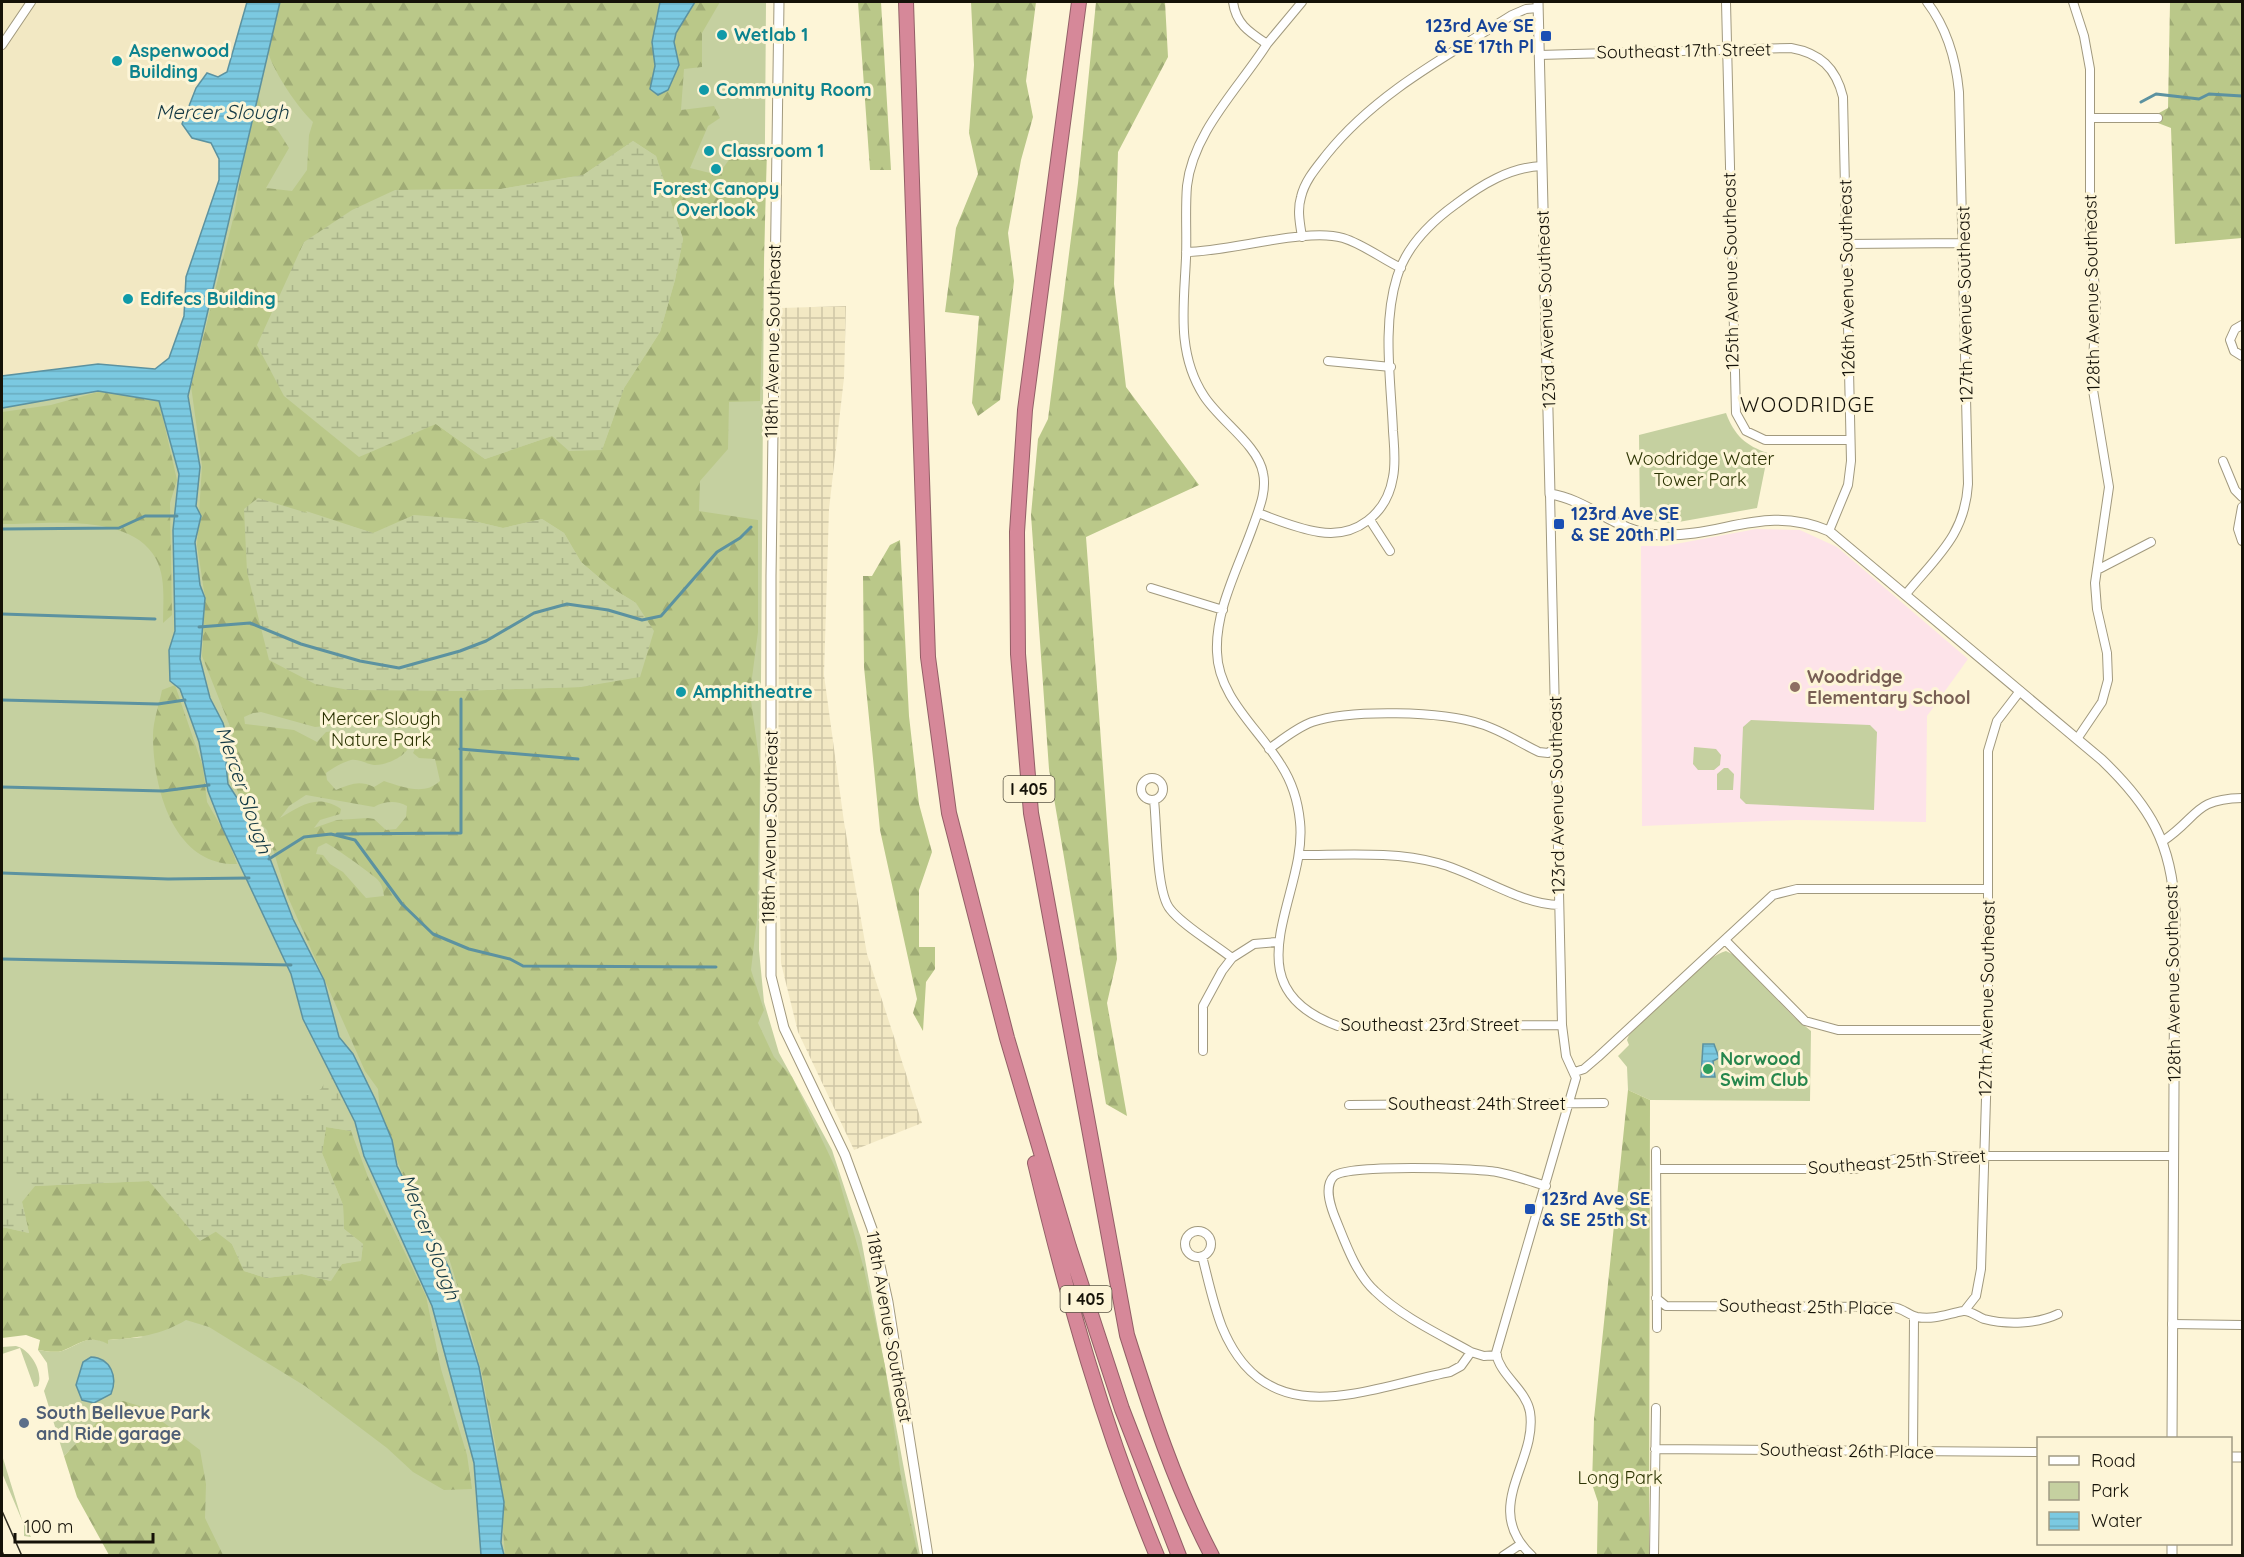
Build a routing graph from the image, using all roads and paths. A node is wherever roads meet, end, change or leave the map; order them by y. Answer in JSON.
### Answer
{"nodes":[{"id":1,"x":32,"y":2,"type":"edge"},
{"id":2,"x":779,"y":2,"type":"edge"},
{"id":3,"x":906,"y":2,"type":"edge"},
{"id":4,"x":1078,"y":2,"type":"edge"},
{"id":5,"x":1233,"y":2,"type":"edge"},
{"id":6,"x":1302,"y":2,"type":"edge"},
{"id":7,"x":1726,"y":2,"type":"edge"},
{"id":8,"x":1927,"y":2,"type":"edge"},
{"id":9,"x":2073,"y":2,"type":"edge"},
{"id":10,"x":1538,"y":5,"type":"edge"},
{"id":11,"x":1267,"y":44,"type":"junction"},
{"id":12,"x":2,"y":45,"type":"edge"},
{"id":13,"x":1727,"y":50,"type":"junction"},
{"id":14,"x":1539,"y":55,"type":"junction"},
{"id":15,"x":1825,"y":62,"type":"joint"},
{"id":16,"x":2091,"y":118,"type":"junction"},
{"id":17,"x":2158,"y":118,"type":"dead end"},
{"id":18,"x":1542,"y":166,"type":"junction"},
{"id":19,"x":1302,"y":237,"type":"junction"},
{"id":20,"x":1965,"y":243,"type":"junction"},
{"id":21,"x":1846,"y":244,"type":"junction"},
{"id":22,"x":1186,"y":252,"type":"junction"},
{"id":23,"x":1401,"y":268,"type":"junction"},
{"id":24,"x":2242,"y":326,"type":"edge"},
{"id":25,"x":2242,"y":356,"type":"edge"},
{"id":26,"x":1328,"y":361,"type":"dead end"},
{"id":27,"x":1391,"y":368,"type":"junction"},
{"id":28,"x":1850,"y":440,"type":"junction"},
{"id":29,"x":2223,"y":460,"type":"dead end"},
{"id":30,"x":1550,"y":494,"type":"junction"},
{"id":31,"x":2242,"y":497,"type":"edge"},
{"id":32,"x":2242,"y":507,"type":"edge"},
{"id":33,"x":1258,"y":513,"type":"junction"},
{"id":34,"x":1370,"y":520,"type":"junction"},
{"id":35,"x":1829,"y":531,"type":"junction"},
{"id":36,"x":2242,"y":541,"type":"edge"},
{"id":37,"x":2151,"y":542,"type":"dead end"},
{"id":38,"x":1390,"y":551,"type":"dead end"},
{"id":39,"x":2097,"y":570,"type":"junction"},
{"id":40,"x":1151,"y":588,"type":"dead end"},
{"id":41,"x":1906,"y":594,"type":"junction"},
{"id":42,"x":1223,"y":610,"type":"junction"},
{"id":43,"x":2020,"y":691,"type":"junction"},
{"id":44,"x":2077,"y":739,"type":"junction"},
{"id":45,"x":1269,"y":748,"type":"junction"},
{"id":46,"x":1554,"y":749,"type":"junction"},
{"id":47,"x":2242,"y":798,"type":"edge"},
{"id":48,"x":1154,"y":800,"type":"dead end"},
{"id":49,"x":2163,"y":841,"type":"junction"},
{"id":50,"x":1300,"y":855,"type":"junction"},
{"id":51,"x":1988,"y":889,"type":"junction"},
{"id":52,"x":1559,"y":905,"type":"junction"},
{"id":53,"x":1725,"y":940,"type":"junction"},
{"id":54,"x":1277,"y":942,"type":"junction"},
{"id":55,"x":1232,"y":958,"type":"junction"},
{"id":56,"x":1562,"y":1025,"type":"junction"},
{"id":57,"x":1988,"y":1030,"type":"junction"},
{"id":58,"x":1006,"y":1038,"type":"junction"},
{"id":59,"x":1203,"y":1051,"type":"dead end"},
{"id":60,"x":1575,"y":1072,"type":"junction"},
{"id":61,"x":1571,"y":1103,"type":"junction"},
{"id":62,"x":1604,"y":1103,"type":"dead end"},
{"id":63,"x":1349,"y":1105,"type":"dead end"},
{"id":64,"x":1656,"y":1151,"type":"dead end"},
{"id":65,"x":1984,"y":1156,"type":"junction"},
{"id":66,"x":2174,"y":1156,"type":"junction"},
{"id":67,"x":1656,"y":1169,"type":"junction"},
{"id":68,"x":1546,"y":1186,"type":"junction"},
{"id":69,"x":1202,"y":1256,"type":"dead end"},
{"id":70,"x":1656,"y":1298,"type":"junction"},
{"id":71,"x":1965,"y":1310,"type":"junction"},
{"id":72,"x":2058,"y":1314,"type":"dead end"},
{"id":73,"x":1914,"y":1317,"type":"junction"},
{"id":74,"x":2172,"y":1324,"type":"junction"},
{"id":75,"x":2242,"y":1325,"type":"edge"},
{"id":76,"x":1657,"y":1328,"type":"dead end"},
{"id":77,"x":1471,"y":1352,"type":"junction"},
{"id":78,"x":1497,"y":1355,"type":"junction"},
{"id":79,"x":1656,"y":1408,"type":"dead end"},
{"id":80,"x":2172,"y":1437,"type":"edge"},
{"id":81,"x":1655,"y":1449,"type":"junction"},
{"id":82,"x":1913,"y":1451,"type":"junction"},
{"id":83,"x":2037,"y":1452,"type":"edge"},
{"id":84,"x":1521,"y":1544,"type":"junction"},
{"id":85,"x":928,"y":1556,"type":"edge"},
{"id":86,"x":1156,"y":1556,"type":"edge"},
{"id":87,"x":1179,"y":1556,"type":"edge"},
{"id":88,"x":1212,"y":1556,"type":"edge"},
{"id":89,"x":1503,"y":1556,"type":"edge"},
{"id":90,"x":1532,"y":1556,"type":"edge"},
{"id":91,"x":1654,"y":1556,"type":"edge"}],
"edges":[{"from":1,"to":12,"type":"street"},
{"from":2,"to":85,"type":"street","name":"118th Avenue Southeast"},
{"from":3,"to":58,"type":"highway","number":"I 405"},
{"from":4,"to":88,"type":"highway","number":"I 405"},
{"from":5,"to":11,"type":"street"},
{"from":6,"to":11,"type":"street"},
{"from":7,"to":13,"type":"street","name":"125th Avenue Southeast"},
{"from":8,"to":20,"type":"street","name":"127th Avenue Southeast"},
{"from":9,"to":16,"type":"street","name":"128th Avenue Southeast"},
{"from":10,"to":14,"type":"street","name":"123rd Avenue Southeast"},
{"from":10,"to":19,"type":"street"},
{"from":11,"to":22,"type":"street"},
{"from":13,"to":14,"type":"street","name":"Southeast 17th Street"},
{"from":13,"to":15,"type":"street","name":"Southeast 17th Street"},
{"from":13,"to":28,"type":"street","name":"125th Avenue Southeast"},
{"from":14,"to":18,"type":"street","name":"123rd Avenue Southeast"},
{"from":15,"to":21,"type":"street","name":"126th Avenue Southeast"},
{"from":16,"to":17,"type":"street"},
{"from":16,"to":39,"type":"street","name":"128th Avenue Southeast"},
{"from":18,"to":23,"type":"street"},
{"from":18,"to":30,"type":"street","name":"123rd Avenue Southeast"},
{"from":19,"to":22,"type":"street"},
{"from":19,"to":23,"type":"street"},
{"from":20,"to":21,"type":"street"},
{"from":20,"to":41,"type":"street","name":"127th Avenue Southeast"},
{"from":21,"to":28,"type":"street","name":"126th Avenue Southeast"},
{"from":22,"to":33,"type":"street"},
{"from":23,"to":27,"type":"street"},
{"from":24,"to":25,"type":"street"},
{"from":26,"to":27,"type":"street"},
{"from":27,"to":34,"type":"street"},
{"from":28,"to":35,"type":"street","name":"126th Avenue Southeast"},
{"from":29,"to":31,"type":"street"},
{"from":30,"to":35,"type":"street"},
{"from":30,"to":46,"type":"street","name":"123rd Avenue Southeast"},
{"from":32,"to":36,"type":"street"},
{"from":33,"to":34,"type":"street"},
{"from":33,"to":42,"type":"street"},
{"from":34,"to":38,"type":"street"},
{"from":35,"to":41,"type":"street"},
{"from":37,"to":39,"type":"street"},
{"from":39,"to":44,"type":"street","name":"128th Avenue Southeast"},
{"from":40,"to":42,"type":"street"},
{"from":41,"to":43,"type":"street"},
{"from":42,"to":45,"type":"street"},
{"from":43,"to":44,"type":"street"},
{"from":43,"to":51,"type":"street","name":"127th Avenue Southeast"},
{"from":44,"to":49,"type":"street","name":"128th Avenue Southeast"},
{"from":45,"to":46,"type":"street"},
{"from":45,"to":50,"type":"street"},
{"from":46,"to":52,"type":"street","name":"123rd Avenue Southeast"},
{"from":47,"to":49,"type":"street"},
{"from":48,"to":55,"type":"street"},
{"from":49,"to":66,"type":"street","name":"128th Avenue Southeast"},
{"from":50,"to":52,"type":"street"},
{"from":50,"to":54,"type":"street"},
{"from":51,"to":53,"type":"street"},
{"from":51,"to":57,"type":"street","name":"127th Avenue Southeast"},
{"from":52,"to":56,"type":"street","name":"123rd Avenue Southeast"},
{"from":53,"to":57,"type":"street"},
{"from":53,"to":60,"type":"street"},
{"from":54,"to":55,"type":"street"},
{"from":54,"to":56,"type":"street","name":"Southeast 23rd Street"},
{"from":55,"to":59,"type":"street"},
{"from":56,"to":60,"type":"street","name":"123rd Avenue Southeast"},
{"from":57,"to":65,"type":"street","name":"127th Avenue Southeast"},
{"from":58,"to":86,"type":"highway"},
{"from":58,"to":87,"type":"highway","number":"I 405"},
{"from":60,"to":61,"type":"street","name":"123rd Avenue Southeast"},
{"from":61,"to":62,"type":"street","name":"Southeast 24th Street"},
{"from":61,"to":63,"type":"street","name":"Southeast 24th Street"},
{"from":61,"to":68,"type":"street","name":"123rd Avenue Southeast"},
{"from":64,"to":67,"type":"street"},
{"from":65,"to":66,"type":"street","name":"Southeast 25th Street"},
{"from":65,"to":67,"type":"street","name":"Southeast 25th Street"},
{"from":65,"to":71,"type":"street","name":"127th Avenue Southeast"},
{"from":66,"to":74,"type":"street","name":"128th Avenue Southeast"},
{"from":67,"to":70,"type":"street"},
{"from":68,"to":77,"type":"street"},
{"from":68,"to":78,"type":"street","name":"123rd Avenue Southeast"},
{"from":69,"to":77,"type":"street"},
{"from":70,"to":73,"type":"street","name":"Southeast 25th Place"},
{"from":70,"to":76,"type":"street"},
{"from":71,"to":72,"type":"street"},
{"from":71,"to":73,"type":"street","name":"Southeast 25th Place"},
{"from":73,"to":82,"type":"street"},
{"from":74,"to":75,"type":"street"},
{"from":74,"to":80,"type":"street","name":"128th Avenue Southeast"},
{"from":77,"to":78,"type":"street"},
{"from":78,"to":84,"type":"street"},
{"from":79,"to":81,"type":"street"},
{"from":81,"to":82,"type":"street","name":"Southeast 26th Place"},
{"from":81,"to":91,"type":"street"},
{"from":82,"to":83,"type":"street","name":"Southeast 26th Place"},
{"from":84,"to":89,"type":"street"},
{"from":84,"to":90,"type":"street"}]}
